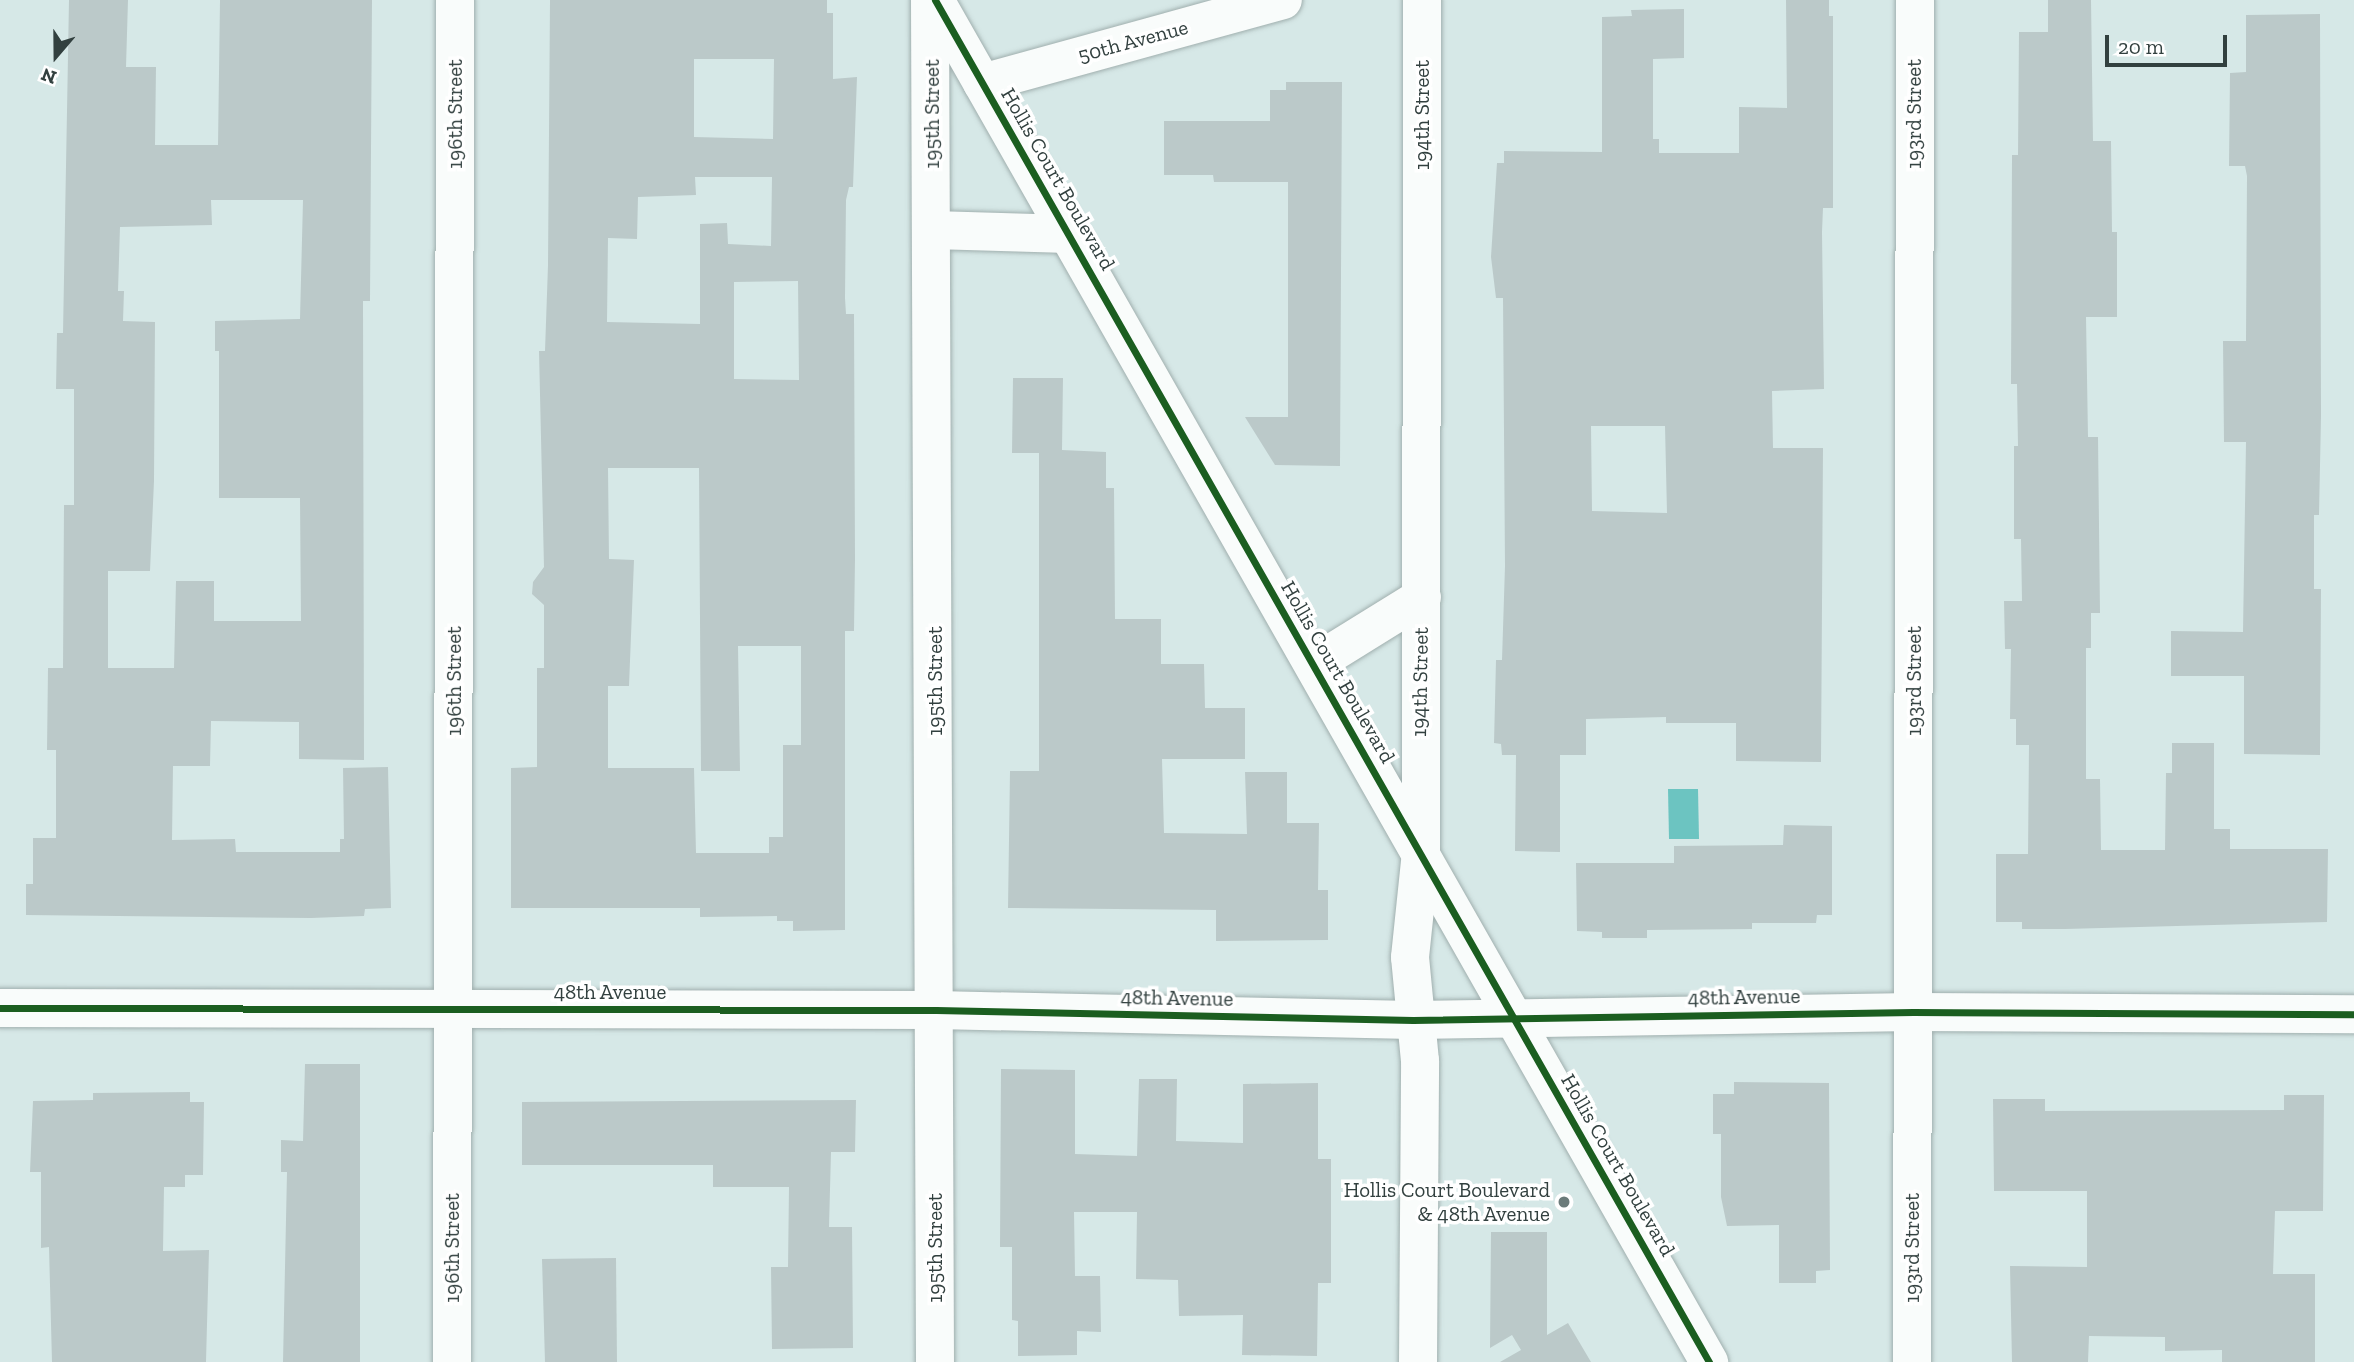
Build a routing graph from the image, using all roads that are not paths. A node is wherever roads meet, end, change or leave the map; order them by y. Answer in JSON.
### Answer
{"nodes":[{"id":1,"x":455,"y":0,"type":"edge"},
{"id":2,"x":930,"y":0,"type":"edge"},
{"id":3,"x":935,"y":0,"type":"edge"},
{"id":4,"x":1283,"y":0,"type":"edge"},
{"id":5,"x":1422,"y":0,"type":"edge"},
{"id":6,"x":1914,"y":0,"type":"edge"},
{"id":7,"x":982,"y":83,"type":"junction"},
{"id":8,"x":933,"y":230,"type":"junction"},
{"id":9,"x":1069,"y":234,"type":"junction"},
{"id":10,"x":1422,"y":597,"type":"junction"},
{"id":11,"x":1314,"y":664,"type":"junction"},
{"id":12,"x":1421,"y":853,"type":"junction"},
{"id":13,"x":0,"y":1008,"type":"edge"},
{"id":14,"x":453,"y":1010,"type":"junction"},
{"id":15,"x":936,"y":1010,"type":"junction"},
{"id":16,"x":1913,"y":1012,"type":"junction"},
{"id":17,"x":2354,"y":1014,"type":"edge"},
{"id":18,"x":1515,"y":1018,"type":"junction"},
{"id":19,"x":1413,"y":1020,"type":"junction"},
{"id":20,"x":452,"y":1362,"type":"edge"},
{"id":21,"x":935,"y":1362,"type":"edge"},
{"id":22,"x":1418,"y":1362,"type":"edge"},
{"id":23,"x":1709,"y":1362,"type":"edge"},
{"id":24,"x":1912,"y":1362,"type":"edge"}],
"edges":[{"from":1,"to":14,"type":"street","name":"196th Street"},
{"from":2,"to":8,"type":"street","name":"195th Street"},
{"from":3,"to":7,"type":"street","name":"Hollis Court Boulevard"},
{"from":4,"to":7,"type":"street","name":"50th Avenue"},
{"from":5,"to":10,"type":"street","name":"194th Street"},
{"from":6,"to":16,"type":"street","name":"193rd Street"},
{"from":7,"to":9,"type":"street","name":"Hollis Court Boulevard"},
{"from":8,"to":9,"type":"street"},
{"from":8,"to":15,"type":"street","name":"195th Street"},
{"from":9,"to":11,"type":"street","name":"Hollis Court Boulevard"},
{"from":10,"to":11,"type":"street"},
{"from":10,"to":12,"type":"street","name":"194th Street"},
{"from":11,"to":12,"type":"street","name":"Hollis Court Boulevard"},
{"from":12,"to":18,"type":"street","name":"Hollis Court Boulevard"},
{"from":12,"to":19,"type":"street","name":"194th Street"},
{"from":13,"to":14,"type":"street","name":"48th Avenue"},
{"from":14,"to":15,"type":"street","name":"48th Avenue"},
{"from":14,"to":20,"type":"street","name":"196th Street"},
{"from":15,"to":19,"type":"street","name":"48th Avenue"},
{"from":15,"to":21,"type":"street","name":"195th Street"},
{"from":16,"to":17,"type":"street","name":"48th Avenue"},
{"from":16,"to":18,"type":"street","name":"48th Avenue"},
{"from":16,"to":24,"type":"street","name":"193rd Street"},
{"from":18,"to":19,"type":"street","name":"48th Avenue"},
{"from":18,"to":23,"type":"street","name":"Hollis Court Boulevard"},
{"from":19,"to":22,"type":"street","name":"194th Street"}]}
